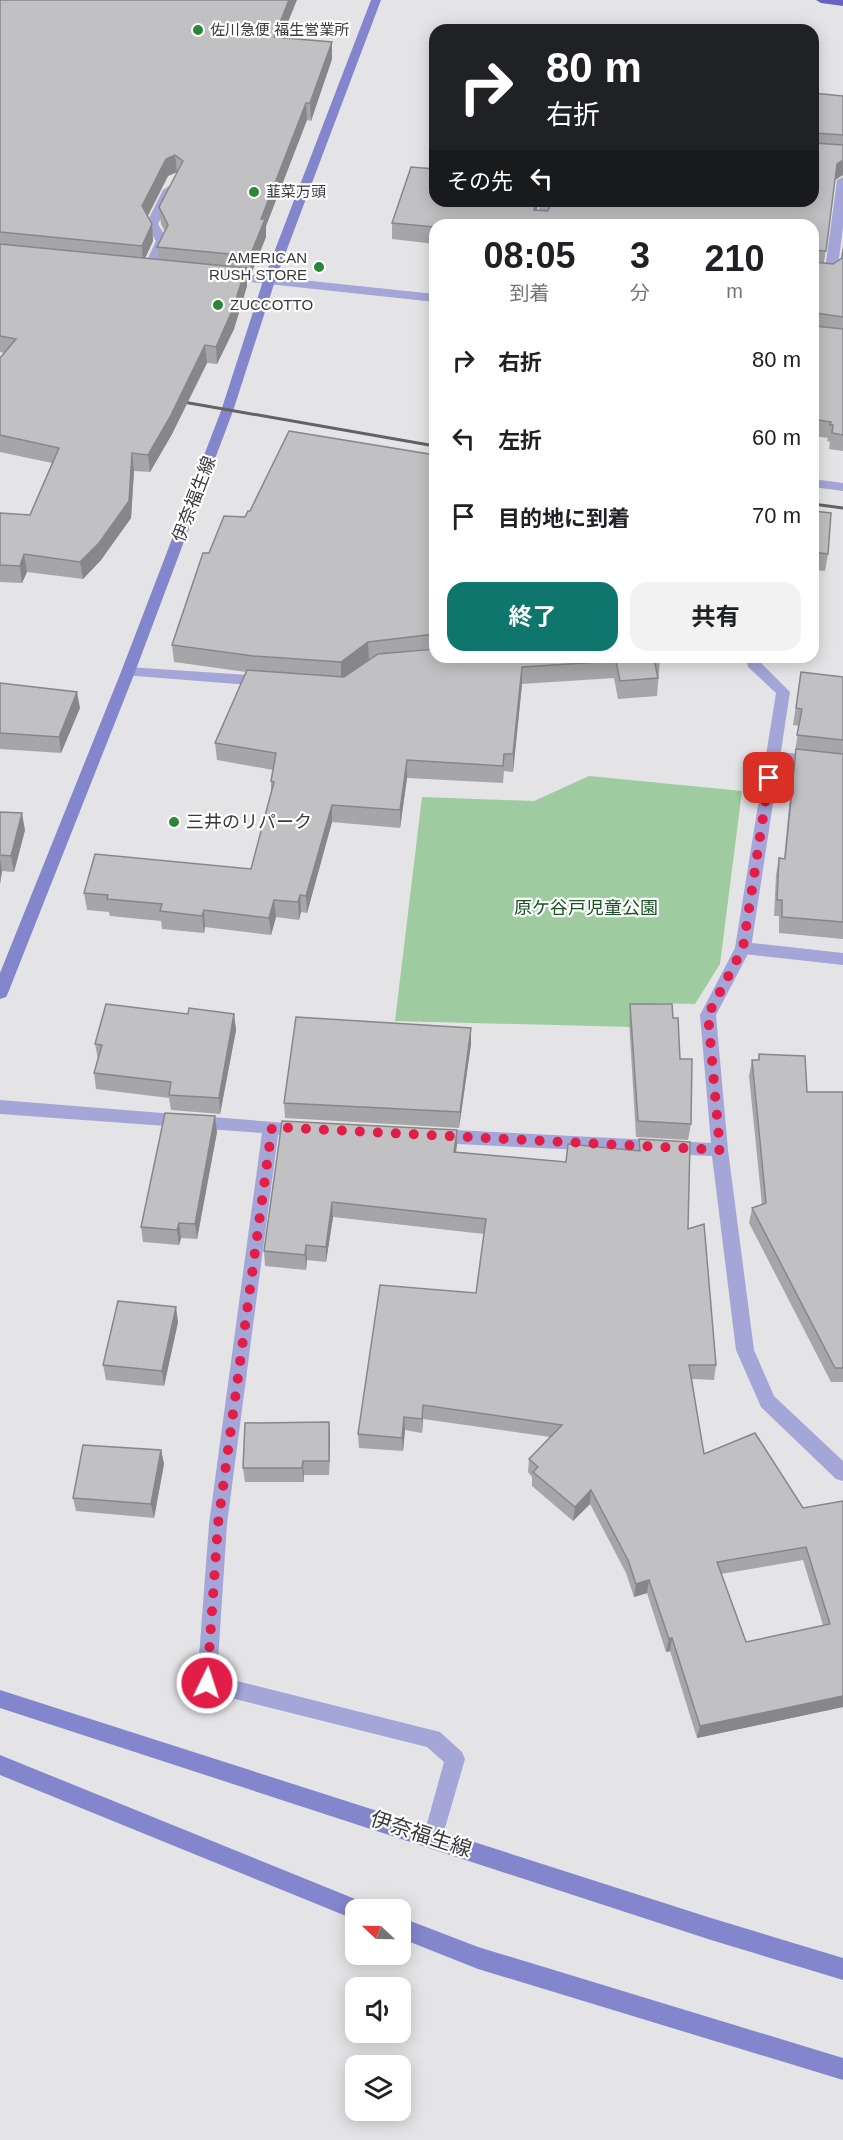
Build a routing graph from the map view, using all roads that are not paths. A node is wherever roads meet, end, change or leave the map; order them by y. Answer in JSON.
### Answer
{"nodes":[{"id":1,"x":376,"y":0,"type":"edge"},
{"id":2,"x":821,"y":0,"type":"edge"},
{"id":3,"x":843,"y":3,"type":"edge"},
{"id":4,"x":176,"y":177,"type":"edge"},
{"id":5,"x":843,"y":180,"type":"edge"},
{"id":6,"x":149,"y":269,"type":"edge"},
{"id":7,"x":819,"y":273,"type":"edge"},
{"id":8,"x":209,"y":275,"type":"edge"},
{"id":9,"x":269,"y":281,"type":"junction"},
{"id":10,"x":429,"y":297,"type":"edge"},
{"id":11,"x":819,"y":484,"type":"edge"},
{"id":12,"x":843,"y":487,"type":"edge"},
{"id":13,"x":753,"y":663,"type":"edge"},
{"id":14,"x":128,"y":672,"type":"junction"},
{"id":15,"x":276,"y":682,"type":"edge"},
{"id":16,"x":772,"y":756,"type":"junction"},
{"id":17,"x":843,"y":764,"type":"edge"},
{"id":18,"x":743,"y":948,"type":"junction"},
{"id":19,"x":843,"y":959,"type":"edge"},
{"id":20,"x":0,"y":991,"type":"edge"},
{"id":21,"x":0,"y":1107,"type":"edge"},
{"id":22,"x":272,"y":1127,"type":"junction"},
{"id":23,"x":295,"y":1128,"type":"edge"},
{"id":24,"x":413,"y":1135,"type":"edge"},
{"id":25,"x":720,"y":1150,"type":"junction"},
{"id":26,"x":843,"y":1473,"type":"edge"},
{"id":27,"x":0,"y":1699,"type":"edge"},
{"id":28,"x":0,"y":1765,"type":"edge"},
{"id":29,"x":433,"y":1838,"type":"junction"},
{"id":30,"x":345,"y":1905,"type":"edge"},
{"id":31,"x":411,"y":1931,"type":"edge"},
{"id":32,"x":843,"y":1969,"type":"edge"},
{"id":33,"x":843,"y":2070,"type":"edge"}],
"edges":[{"from":1,"to":9,"type":"main road","name":"伊奈福生線"},
{"from":2,"to":3,"type":"highway"},
{"from":4,"to":6,"type":"street"},
{"from":5,"to":7,"type":"street"},
{"from":8,"to":9,"type":"street"},
{"from":9,"to":10,"type":"street"},
{"from":9,"to":14,"type":"main road","name":"伊奈福生線"},
{"from":11,"to":12,"type":"street"},
{"from":13,"to":16,"type":"street"},
{"from":14,"to":15,"type":"street"},
{"from":14,"to":20,"type":"main road","name":"伊奈福生線"},
{"from":16,"to":17,"type":"street"},
{"from":16,"to":18,"type":"street"},
{"from":18,"to":19,"type":"street"},
{"from":18,"to":25,"type":"street"},
{"from":21,"to":22,"type":"street"},
{"from":22,"to":23,"type":"street"},
{"from":22,"to":29,"type":"street"},
{"from":24,"to":25,"type":"street"},
{"from":25,"to":26,"type":"street"},
{"from":27,"to":29,"type":"main road","name":"伊奈福生線"},
{"from":28,"to":30,"type":"main road"},
{"from":29,"to":32,"type":"main road","name":"伊奈福生線"},
{"from":31,"to":33,"type":"main road"}]}
